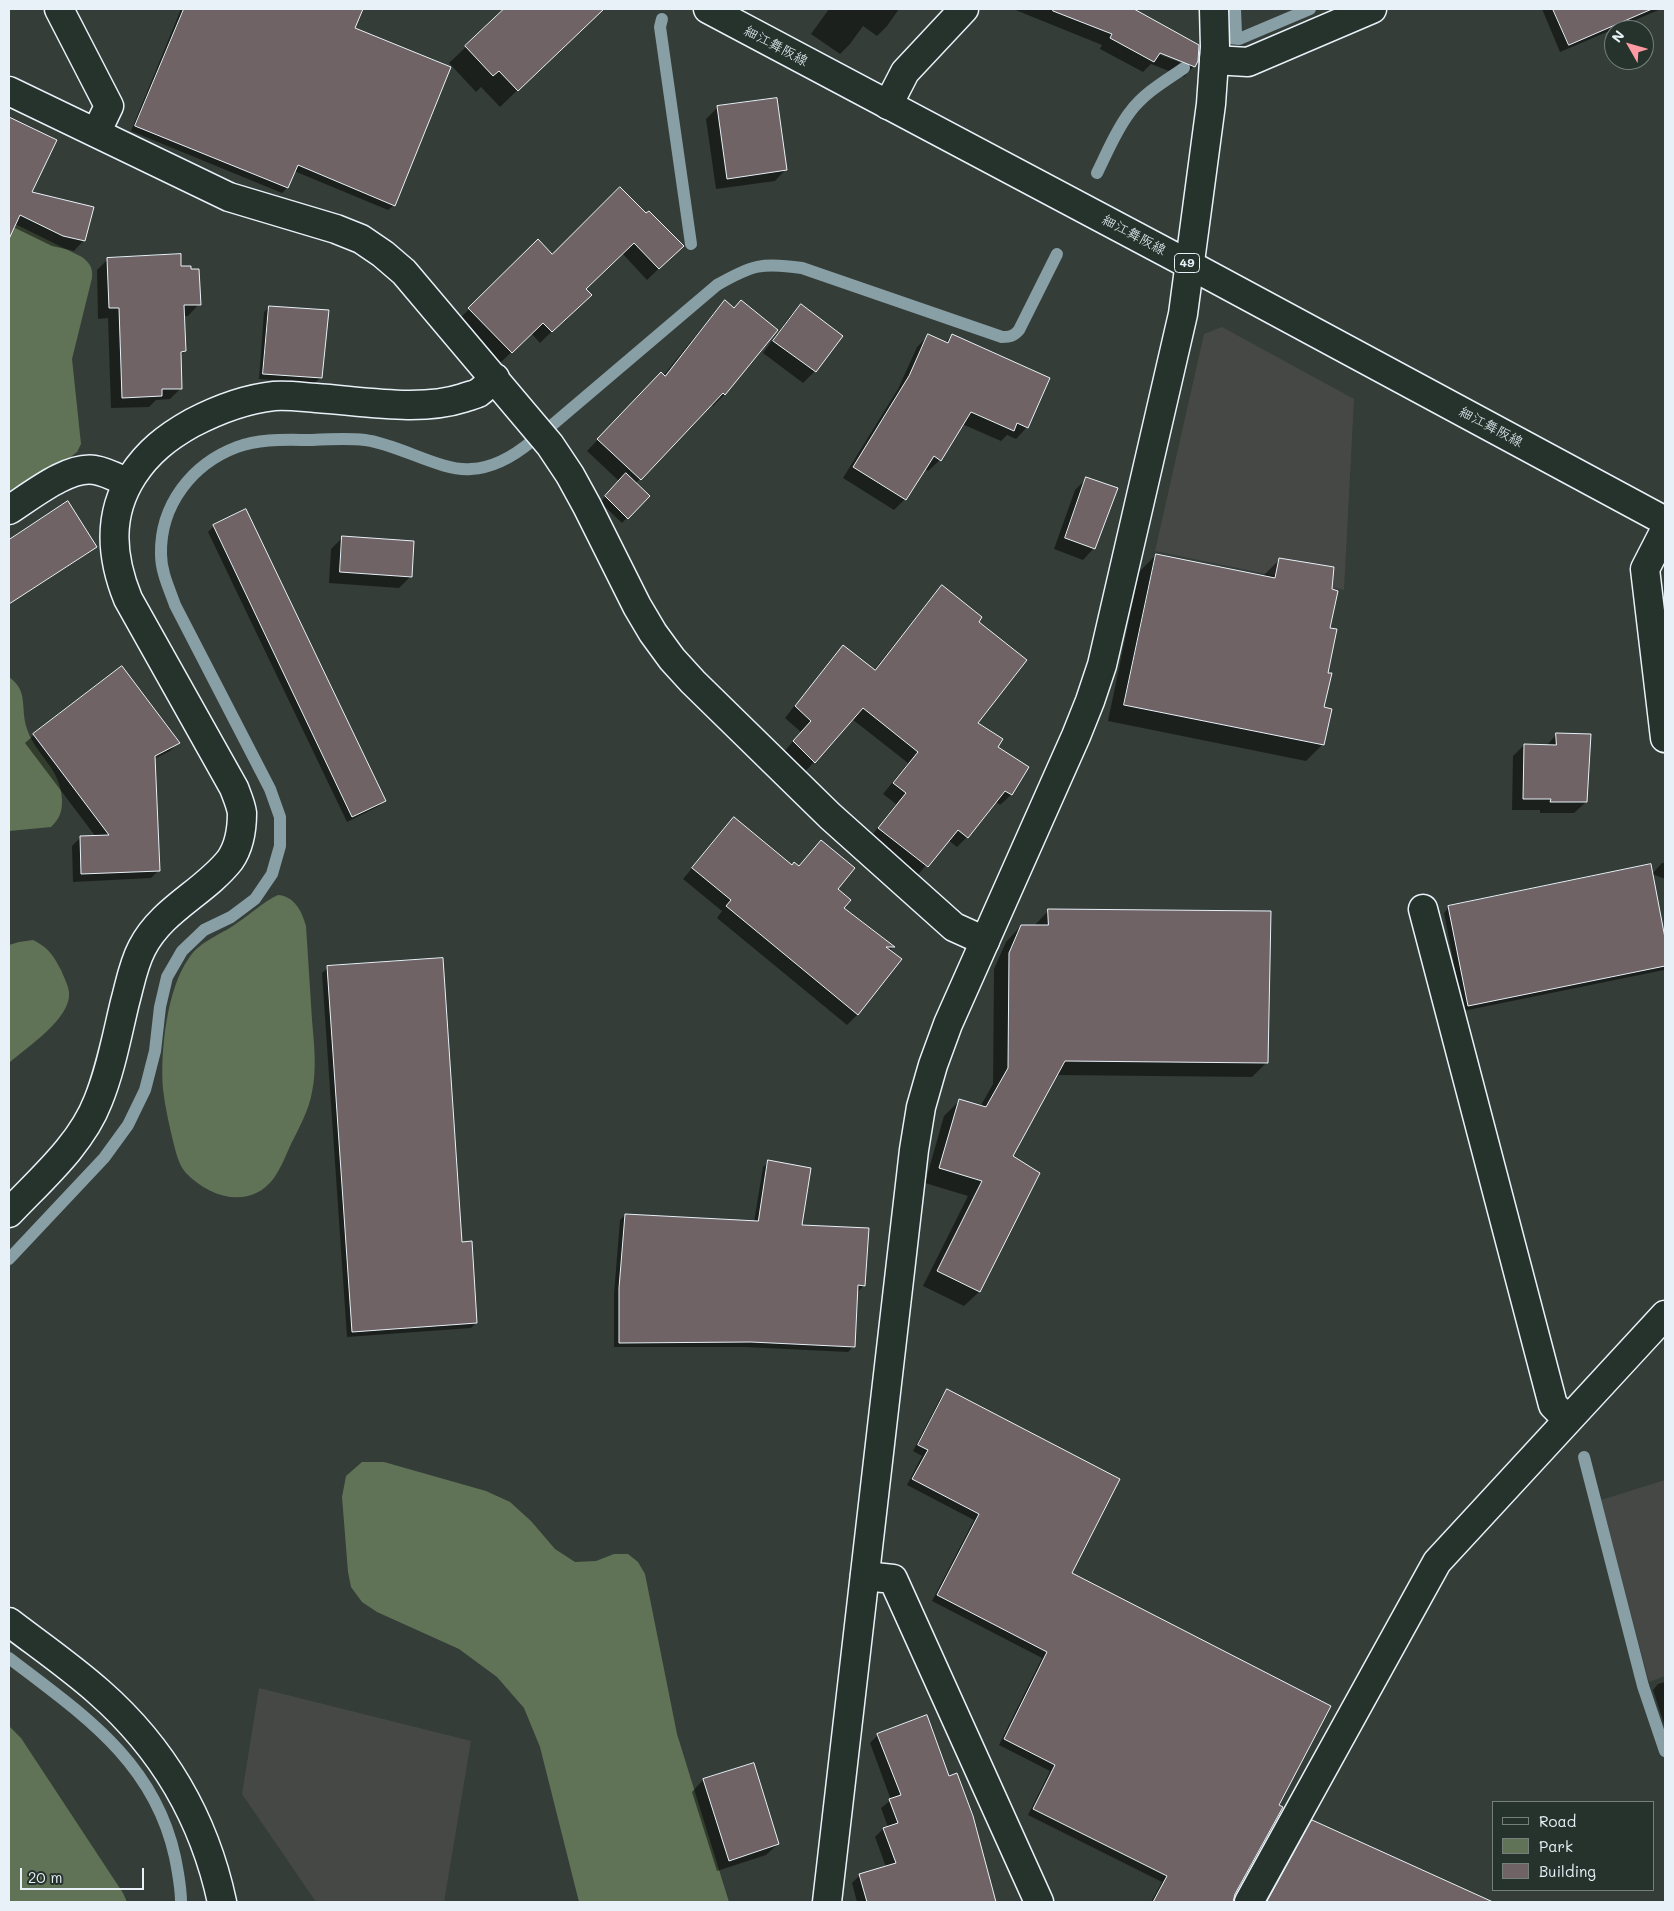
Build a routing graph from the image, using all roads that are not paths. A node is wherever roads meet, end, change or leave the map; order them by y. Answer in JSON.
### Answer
{"nodes":[{"id":1,"x":59,"y":9,"type":"edge"},
{"id":2,"x":708,"y":9,"type":"edge"},
{"id":3,"x":964,"y":9,"type":"edge"},
{"id":4,"x":1214,"y":9,"type":"edge"},
{"id":5,"x":1372,"y":9,"type":"edge"},
{"id":6,"x":1214,"y":60,"type":"junction"},
{"id":7,"x":9,"y":91,"type":"edge"},
{"id":8,"x":888,"y":105,"type":"junction"},
{"id":9,"x":96,"y":133,"type":"junction"},
{"id":10,"x":1190,"y":265,"type":"junction"},
{"id":11,"x":495,"y":378,"type":"junction"},
{"id":12,"x":128,"y":483,"type":"junction"},
{"id":13,"x":9,"y":510,"type":"edge"},
{"id":14,"x":1665,"y":520,"type":"edge"},
{"id":15,"x":1665,"y":530,"type":"edge"},
{"id":16,"x":1665,"y":738,"type":"edge"},
{"id":17,"x":1424,"y":909,"type":"dead end"},
{"id":18,"x":985,"y":941,"type":"junction"},
{"id":19,"x":9,"y":1213,"type":"edge"},
{"id":20,"x":1665,"y":1315,"type":"edge"},
{"id":21,"x":1568,"y":1420,"type":"junction"},
{"id":22,"x":865,"y":1576,"type":"junction"},
{"id":23,"x":9,"y":1622,"type":"edge"},
{"id":24,"x":222,"y":1902,"type":"edge"},
{"id":25,"x":828,"y":1902,"type":"edge"},
{"id":26,"x":1039,"y":1902,"type":"edge"},
{"id":27,"x":1249,"y":1902,"type":"edge"}],
"edges":[{"from":1,"to":9,"type":"street"},
{"from":2,"to":8,"type":"street","name":"細江舞阪線","number":"49"},
{"from":3,"to":8,"type":"street"},
{"from":4,"to":6,"type":"street"},
{"from":5,"to":6,"type":"street"},
{"from":6,"to":10,"type":"street"},
{"from":7,"to":9,"type":"street"},
{"from":8,"to":10,"type":"street","name":"細江舞阪線","number":"49"},
{"from":9,"to":11,"type":"street"},
{"from":10,"to":14,"type":"street","name":"細江舞阪線","number":"49"},
{"from":10,"to":18,"type":"street"},
{"from":11,"to":12,"type":"street"},
{"from":11,"to":18,"type":"street"},
{"from":12,"to":13,"type":"street"},
{"from":12,"to":19,"type":"street"},
{"from":15,"to":16,"type":"street"},
{"from":17,"to":21,"type":"street"},
{"from":18,"to":22,"type":"street"},
{"from":20,"to":21,"type":"street"},
{"from":21,"to":27,"type":"street"},
{"from":22,"to":25,"type":"street"},
{"from":22,"to":26,"type":"street"},
{"from":23,"to":24,"type":"street"}]}
